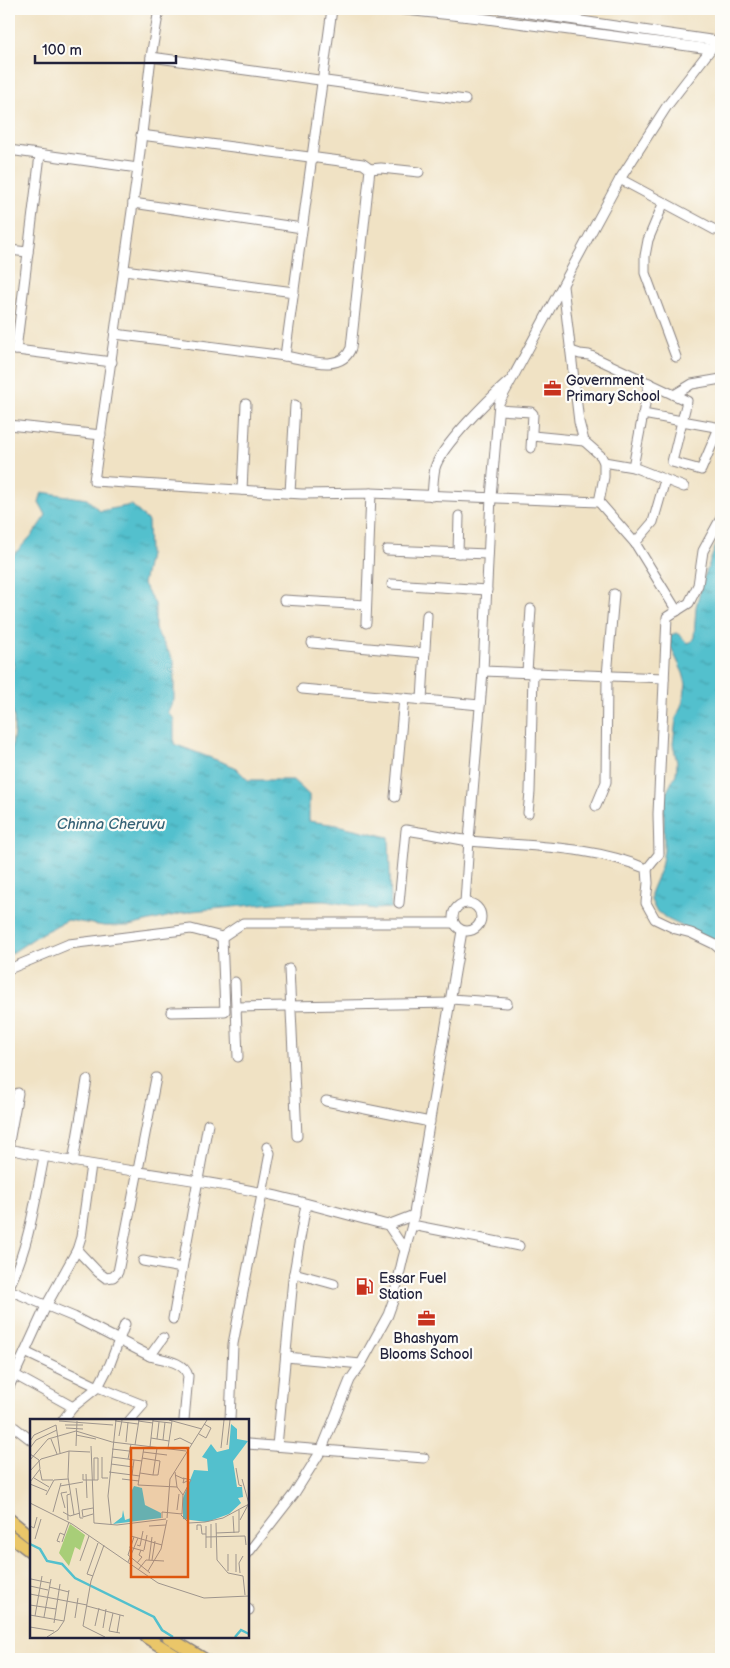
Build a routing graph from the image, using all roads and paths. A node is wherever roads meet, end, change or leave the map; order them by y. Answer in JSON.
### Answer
{"nodes":[{"id":1,"x":159,"y":9,"type":"edge"},
{"id":2,"x":332,"y":9,"type":"edge"},
{"id":3,"x":396,"y":9,"type":"edge"},
{"id":4,"x":500,"y":9,"type":"edge"},
{"id":5,"x":560,"y":18,"type":"junction"},
{"id":6,"x":559,"y":29,"type":"junction"},
{"id":7,"x":719,"y":38,"type":"edge"},
{"id":8,"x":710,"y":49,"type":"junction"},
{"id":9,"x":151,"y":57,"type":"junction"},
{"id":10,"x":323,"y":80,"type":"junction"},
{"id":11,"x":465,"y":100,"type":"dead end"},
{"id":12,"x":141,"y":135,"type":"junction"},
{"id":13,"x":9,"y":150,"type":"edge"},
{"id":14,"x":40,"y":155,"type":"junction"},
{"id":15,"x":312,"y":158,"type":"junction"},
{"id":16,"x":138,"y":168,"type":"junction"},
{"id":17,"x":370,"y":169,"type":"junction"},
{"id":18,"x":419,"y":172,"type":"dead end"},
{"id":19,"x":620,"y":179,"type":"junction"},
{"id":20,"x":664,"y":202,"type":"junction"},
{"id":21,"x":133,"y":203,"type":"junction"},
{"id":22,"x":302,"y":228,"type":"junction"},
{"id":23,"x":715,"y":230,"type":"dead end"},
{"id":24,"x":9,"y":250,"type":"edge"},
{"id":25,"x":28,"y":252,"type":"junction"},
{"id":26,"x":124,"y":270,"type":"junction"},
{"id":27,"x":563,"y":286,"type":"junction"},
{"id":28,"x":294,"y":292,"type":"junction"},
{"id":29,"x":115,"y":334,"type":"junction"},
{"id":30,"x":12,"y":349,"type":"edge"},
{"id":31,"x":571,"y":352,"type":"junction"},
{"id":32,"x":285,"y":356,"type":"junction"},
{"id":33,"x":676,"y":357,"type":"dead end"},
{"id":34,"x":112,"y":362,"type":"junction"},
{"id":35,"x":513,"y":378,"type":"junction"},
{"id":36,"x":721,"y":379,"type":"edge"},
{"id":37,"x":649,"y":383,"type":"junction"},
{"id":38,"x":674,"y":395,"type":"junction"},
{"id":39,"x":246,"y":404,"type":"dead end"},
{"id":40,"x":295,"y":405,"type":"dead end"},
{"id":41,"x":499,"y":410,"type":"junction"},
{"id":42,"x":643,"y":414,"type":"junction"},
{"id":43,"x":682,"y":421,"type":"junction"},
{"id":44,"x":9,"y":424,"type":"edge"},
{"id":45,"x":720,"y":428,"type":"edge"},
{"id":46,"x":101,"y":435,"type":"junction"},
{"id":47,"x":532,"y":436,"type":"junction"},
{"id":48,"x":584,"y":441,"type":"junction"},
{"id":49,"x":532,"y":448,"type":"dead end"},
{"id":50,"x":604,"y":462,"type":"junction"},
{"id":51,"x":632,"y":468,"type":"junction"},
{"id":52,"x":665,"y":480,"type":"junction"},
{"id":53,"x":684,"y":486,"type":"dead end"},
{"id":54,"x":242,"y":490,"type":"junction"},
{"id":55,"x":290,"y":493,"type":"junction"},
{"id":56,"x":371,"y":493,"type":"junction"},
{"id":57,"x":432,"y":496,"type":"junction"},
{"id":58,"x":491,"y":497,"type":"junction"},
{"id":59,"x":600,"y":502,"type":"junction"},
{"id":60,"x":459,"y":516,"type":"dead end"},
{"id":61,"x":721,"y":518,"type":"edge"},
{"id":62,"x":635,"y":543,"type":"junction"},
{"id":63,"x":387,"y":550,"type":"dead end"},
{"id":64,"x":458,"y":553,"type":"junction"},
{"id":65,"x":488,"y":554,"type":"junction"},
{"id":66,"x":392,"y":584,"type":"dead end"},
{"id":67,"x":487,"y":590,"type":"junction"},
{"id":68,"x":614,"y":594,"type":"dead end"},
{"id":69,"x":284,"y":600,"type":"dead end"},
{"id":70,"x":366,"y":605,"type":"junction"},
{"id":71,"x":531,"y":609,"type":"dead end"},
{"id":72,"x":677,"y":611,"type":"junction"},
{"id":73,"x":427,"y":615,"type":"dead end"},
{"id":74,"x":366,"y":623,"type":"dead end"},
{"id":75,"x":312,"y":643,"type":"dead end"},
{"id":76,"x":425,"y":653,"type":"junction"},
{"id":77,"x":483,"y":670,"type":"junction"},
{"id":78,"x":530,"y":672,"type":"junction"},
{"id":79,"x":607,"y":676,"type":"junction"},
{"id":80,"x":664,"y":678,"type":"junction"},
{"id":81,"x":302,"y":689,"type":"dead end"},
{"id":82,"x":404,"y":698,"type":"junction"},
{"id":83,"x":422,"y":700,"type":"junction"},
{"id":84,"x":480,"y":706,"type":"junction"},
{"id":85,"x":395,"y":797,"type":"dead end"},
{"id":86,"x":596,"y":806,"type":"dead end"},
{"id":87,"x":528,"y":813,"type":"dead end"},
{"id":88,"x":469,"y":840,"type":"junction"},
{"id":89,"x":647,"y":869,"type":"junction"},
{"id":90,"x":399,"y":903,"type":"dead end"},
{"id":91,"x":465,"y":903,"type":"junction"},
{"id":92,"x":454,"y":923,"type":"junction"},
{"id":93,"x":462,"y":931,"type":"junction"},
{"id":94,"x":222,"y":937,"type":"junction"},
{"id":95,"x":721,"y":950,"type":"edge"},
{"id":96,"x":9,"y":969,"type":"edge"},
{"id":97,"x":289,"y":969,"type":"dead end"},
{"id":98,"x":236,"y":982,"type":"dead end"},
{"id":99,"x":450,"y":1001,"type":"junction"},
{"id":100,"x":507,"y":1004,"type":"dead end"},
{"id":101,"x":291,"y":1006,"type":"junction"},
{"id":102,"x":236,"y":1007,"type":"junction"},
{"id":103,"x":171,"y":1012,"type":"dead end"},
{"id":104,"x":238,"y":1057,"type":"dead end"},
{"id":105,"x":156,"y":1078,"type":"dead end"},
{"id":106,"x":87,"y":1080,"type":"dead end"},
{"id":107,"x":18,"y":1093,"type":"dead end"},
{"id":108,"x":326,"y":1101,"type":"dead end"},
{"id":109,"x":430,"y":1122,"type":"junction"},
{"id":110,"x":208,"y":1124,"type":"dead end"},
{"id":111,"x":297,"y":1136,"type":"dead end"},
{"id":112,"x":9,"y":1142,"type":"edge"},
{"id":113,"x":267,"y":1147,"type":"dead end"},
{"id":114,"x":9,"y":1149,"type":"edge"},
{"id":115,"x":44,"y":1157,"type":"junction"},
{"id":116,"x":73,"y":1162,"type":"junction"},
{"id":117,"x":91,"y":1165,"type":"junction"},
{"id":118,"x":137,"y":1172,"type":"junction"},
{"id":119,"x":198,"y":1182,"type":"junction"},
{"id":120,"x":263,"y":1193,"type":"junction"},
{"id":121,"x":306,"y":1204,"type":"junction"},
{"id":122,"x":414,"y":1215,"type":"junction"},
{"id":123,"x":388,"y":1225,"type":"junction"},
{"id":124,"x":412,"y":1225,"type":"junction"},
{"id":125,"x":519,"y":1246,"type":"dead end"},
{"id":126,"x":77,"y":1250,"type":"junction"},
{"id":127,"x":405,"y":1250,"type":"junction"},
{"id":128,"x":143,"y":1261,"type":"dead end"},
{"id":129,"x":182,"y":1268,"type":"junction"},
{"id":130,"x":294,"y":1273,"type":"junction"},
{"id":131,"x":334,"y":1284,"type":"dead end"},
{"id":132,"x":9,"y":1289,"type":"edge"},
{"id":133,"x":46,"y":1306,"type":"junction"},
{"id":134,"x":173,"y":1319,"type":"dead end"},
{"id":135,"x":125,"y":1324,"type":"dead end"},
{"id":136,"x":163,"y":1338,"type":"dead end"},
{"id":137,"x":119,"y":1340,"type":"junction"},
{"id":138,"x":25,"y":1352,"type":"junction"},
{"id":139,"x":150,"y":1356,"type":"junction"},
{"id":140,"x":286,"y":1357,"type":"junction"},
{"id":141,"x":361,"y":1364,"type":"junction"},
{"id":142,"x":15,"y":1375,"type":"junction"},
{"id":143,"x":9,"y":1387,"type":"edge"},
{"id":144,"x":98,"y":1387,"type":"junction"},
{"id":145,"x":73,"y":1406,"type":"junction"},
{"id":146,"x":65,"y":1419,"type":"edge"},
{"id":147,"x":131,"y":1419,"type":"edge"},
{"id":148,"x":184,"y":1419,"type":"edge"},
{"id":149,"x":230,"y":1419,"type":"edge"},
{"id":150,"x":9,"y":1423,"type":"edge"},
{"id":151,"x":30,"y":1439,"type":"edge"},
{"id":152,"x":249,"y":1444,"type":"edge"},
{"id":153,"x":277,"y":1446,"type":"junction"},
{"id":154,"x":321,"y":1450,"type":"junction"},
{"id":155,"x":424,"y":1458,"type":"dead end"},
{"id":156,"x":9,"y":1519,"type":"edge"},
{"id":157,"x":9,"y":1534,"type":"edge"},
{"id":158,"x":30,"y":1536,"type":"edge"},
{"id":159,"x":30,"y":1551,"type":"edge"},
{"id":160,"x":249,"y":1552,"type":"edge"},
{"id":161,"x":148,"y":1638,"type":"edge"},
{"id":162,"x":170,"y":1638,"type":"edge"},
{"id":163,"x":180,"y":1659,"type":"edge"},
{"id":164,"x":204,"y":1659,"type":"edge"}],
"edges":[{"from":1,"to":9,"type":"street"},
{"from":2,"to":10,"type":"street"},
{"from":3,"to":6,"type":"street"},
{"from":4,"to":5,"type":"street"},
{"from":5,"to":6,"type":"street"},
{"from":5,"to":7,"type":"street"},
{"from":6,"to":8,"type":"street"},
{"from":7,"to":8,"type":"street"},
{"from":8,"to":19,"type":"street"},
{"from":9,"to":10,"type":"street"},
{"from":9,"to":12,"type":"street"},
{"from":10,"to":11,"type":"street"},
{"from":10,"to":15,"type":"street"},
{"from":12,"to":15,"type":"street"},
{"from":12,"to":16,"type":"street"},
{"from":13,"to":14,"type":"street"},
{"from":14,"to":16,"type":"street"},
{"from":14,"to":25,"type":"street"},
{"from":15,"to":17,"type":"street"},
{"from":15,"to":22,"type":"street"},
{"from":16,"to":21,"type":"street"},
{"from":17,"to":18,"type":"street"},
{"from":17,"to":32,"type":"street"},
{"from":19,"to":20,"type":"street"},
{"from":19,"to":27,"type":"street"},
{"from":20,"to":23,"type":"street"},
{"from":20,"to":33,"type":"street"},
{"from":21,"to":22,"type":"street"},
{"from":21,"to":26,"type":"street"},
{"from":22,"to":28,"type":"street"},
{"from":24,"to":25,"type":"street"},
{"from":25,"to":30,"type":"street"},
{"from":26,"to":28,"type":"street"},
{"from":26,"to":29,"type":"street"},
{"from":27,"to":31,"type":"street"},
{"from":27,"to":35,"type":"street"},
{"from":28,"to":32,"type":"street"},
{"from":29,"to":32,"type":"street"},
{"from":29,"to":34,"type":"street"},
{"from":30,"to":34,"type":"street"},
{"from":31,"to":37,"type":"street"},
{"from":31,"to":48,"type":"street"},
{"from":34,"to":46,"type":"street"},
{"from":35,"to":41,"type":"street"},
{"from":35,"to":57,"type":"street"},
{"from":36,"to":38,"type":"street"},
{"from":37,"to":38,"type":"street"},
{"from":37,"to":42,"type":"street"},
{"from":38,"to":43,"type":"street"},
{"from":39,"to":54,"type":"street"},
{"from":40,"to":55,"type":"street"},
{"from":41,"to":47,"type":"street"},
{"from":41,"to":58,"type":"street"},
{"from":42,"to":43,"type":"street"},
{"from":42,"to":51,"type":"street"},
{"from":43,"to":45,"type":"street"},
{"from":43,"to":45,"type":"street"},
{"from":44,"to":46,"type":"street"},
{"from":46,"to":54,"type":"street"},
{"from":47,"to":48,"type":"street"},
{"from":47,"to":49,"type":"street"},
{"from":48,"to":50,"type":"street"},
{"from":50,"to":51,"type":"street"},
{"from":50,"to":59,"type":"street"},
{"from":51,"to":52,"type":"street"},
{"from":52,"to":53,"type":"street"},
{"from":52,"to":62,"type":"street"},
{"from":54,"to":55,"type":"street"},
{"from":55,"to":56,"type":"street"},
{"from":56,"to":57,"type":"street"},
{"from":56,"to":70,"type":"street"},
{"from":57,"to":58,"type":"street"},
{"from":58,"to":59,"type":"street"},
{"from":58,"to":65,"type":"street"},
{"from":59,"to":62,"type":"street"},
{"from":60,"to":64,"type":"street"},
{"from":61,"to":72,"type":"street"},
{"from":62,"to":72,"type":"street"},
{"from":63,"to":64,"type":"street"},
{"from":64,"to":65,"type":"street"},
{"from":65,"to":67,"type":"street"},
{"from":66,"to":67,"type":"street"},
{"from":67,"to":77,"type":"street"},
{"from":68,"to":79,"type":"street"},
{"from":69,"to":70,"type":"street"},
{"from":70,"to":74,"type":"street"},
{"from":71,"to":78,"type":"street"},
{"from":72,"to":80,"type":"street"},
{"from":73,"to":76,"type":"street"},
{"from":75,"to":76,"type":"street"},
{"from":76,"to":83,"type":"street"},
{"from":77,"to":78,"type":"street"},
{"from":77,"to":84,"type":"street"},
{"from":78,"to":79,"type":"street"},
{"from":78,"to":87,"type":"street"},
{"from":79,"to":80,"type":"street"},
{"from":79,"to":86,"type":"street"},
{"from":80,"to":89,"type":"street"},
{"from":81,"to":82,"type":"street"},
{"from":82,"to":83,"type":"street"},
{"from":82,"to":85,"type":"street"},
{"from":83,"to":84,"type":"street"},
{"from":84,"to":88,"type":"street"},
{"from":88,"to":89,"type":"street"},
{"from":88,"to":90,"type":"street"},
{"from":88,"to":91,"type":"street"},
{"from":89,"to":95,"type":"street"},
{"from":91,"to":92,"type":"street"},
{"from":91,"to":93,"type":"street"},
{"from":92,"to":93,"type":"street"},
{"from":92,"to":94,"type":"street"},
{"from":93,"to":99,"type":"street"},
{"from":94,"to":96,"type":"street"},
{"from":94,"to":103,"type":"street"},
{"from":97,"to":101,"type":"street"},
{"from":98,"to":102,"type":"street"},
{"from":99,"to":100,"type":"street"},
{"from":99,"to":101,"type":"street"},
{"from":99,"to":109,"type":"street"},
{"from":101,"to":102,"type":"street"},
{"from":101,"to":111,"type":"street"},
{"from":102,"to":104,"type":"street"},
{"from":105,"to":118,"type":"street"},
{"from":106,"to":116,"type":"street"},
{"from":107,"to":112,"type":"street"},
{"from":108,"to":109,"type":"street"},
{"from":109,"to":122,"type":"street"},
{"from":110,"to":119,"type":"street"},
{"from":113,"to":120,"type":"street"},
{"from":114,"to":115,"type":"street"},
{"from":115,"to":116,"type":"street"},
{"from":115,"to":132,"type":"street"},
{"from":116,"to":117,"type":"street"},
{"from":117,"to":118,"type":"street"},
{"from":117,"to":126,"type":"street"},
{"from":118,"to":119,"type":"street"},
{"from":118,"to":126,"type":"street"},
{"from":119,"to":120,"type":"street"},
{"from":119,"to":129,"type":"street"},
{"from":120,"to":121,"type":"street"},
{"from":120,"to":149,"type":"street"},
{"from":121,"to":123,"type":"street"},
{"from":121,"to":130,"type":"street"},
{"from":122,"to":123,"type":"street"},
{"from":122,"to":124,"type":"street"},
{"from":123,"to":127,"type":"street"},
{"from":124,"to":125,"type":"street"},
{"from":124,"to":127,"type":"street"},
{"from":126,"to":133,"type":"street"},
{"from":127,"to":141,"type":"street"},
{"from":128,"to":129,"type":"street"},
{"from":129,"to":134,"type":"street"},
{"from":130,"to":131,"type":"street"},
{"from":130,"to":140,"type":"street"},
{"from":132,"to":133,"type":"street"},
{"from":133,"to":137,"type":"street"},
{"from":133,"to":138,"type":"street"},
{"from":135,"to":137,"type":"street"},
{"from":136,"to":139,"type":"street"},
{"from":137,"to":139,"type":"street"},
{"from":137,"to":144,"type":"street"},
{"from":138,"to":142,"type":"street"},
{"from":138,"to":144,"type":"street"},
{"from":139,"to":148,"type":"street"},
{"from":140,"to":141,"type":"street"},
{"from":140,"to":153,"type":"street"},
{"from":141,"to":154,"type":"street"},
{"from":142,"to":143,"type":"street"},
{"from":142,"to":145,"type":"street"},
{"from":144,"to":145,"type":"street"},
{"from":144,"to":147,"type":"street"},
{"from":145,"to":146,"type":"street"},
{"from":150,"to":151,"type":"street"},
{"from":152,"to":153,"type":"street"},
{"from":153,"to":154,"type":"street"},
{"from":154,"to":155,"type":"street"},
{"from":154,"to":160,"type":"street"},
{"from":156,"to":158,"type":"main road"},
{"from":157,"to":159,"type":"main road"},
{"from":161,"to":163,"type":"main road"},
{"from":162,"to":164,"type":"main road"}]}
